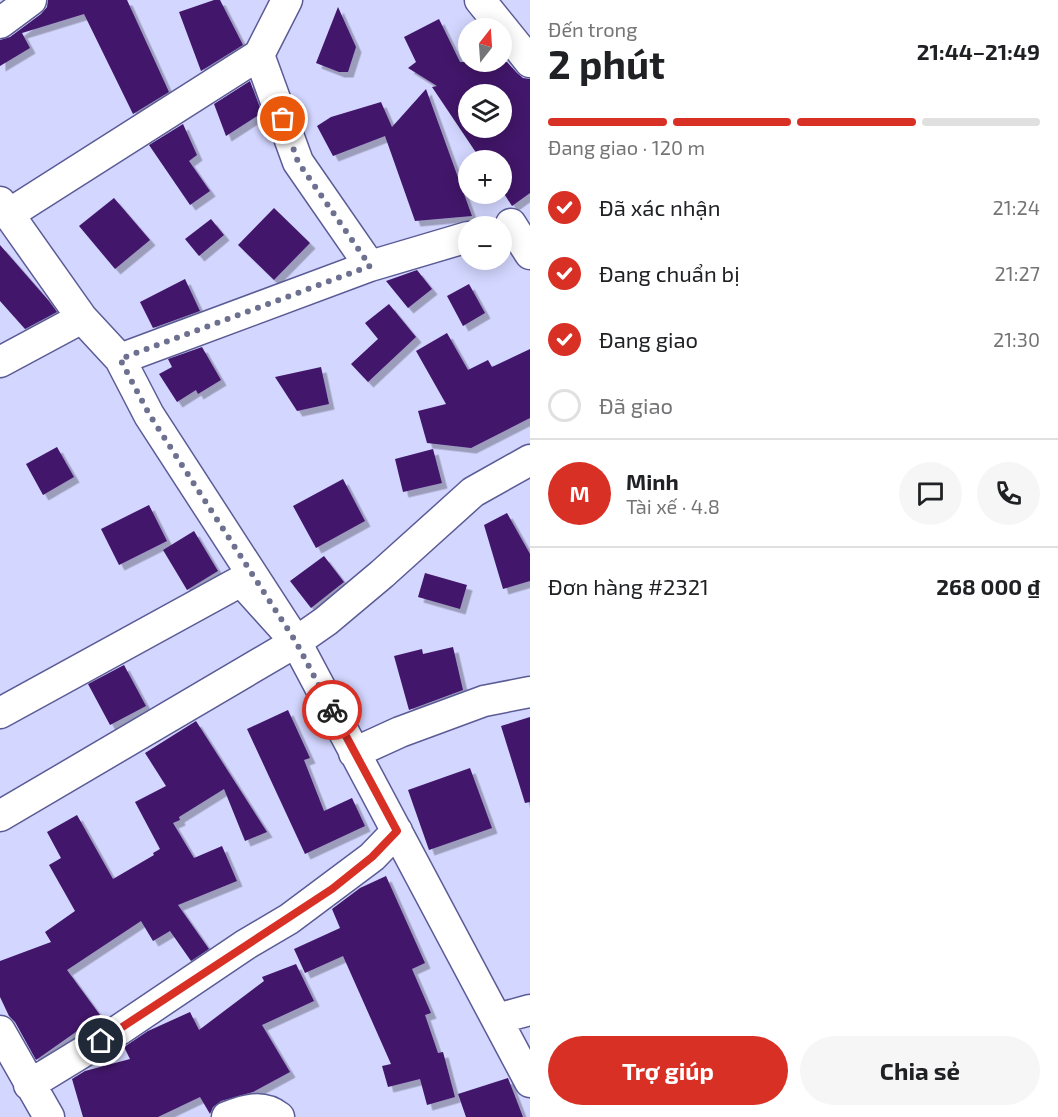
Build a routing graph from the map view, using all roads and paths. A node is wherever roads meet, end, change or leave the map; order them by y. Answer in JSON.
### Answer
{"nodes":[{"id":1,"x":30,"y":0,"type":"edge"},
{"id":2,"x":287,"y":0,"type":"edge"},
{"id":3,"x":491,"y":4,"type":"edge"},
{"id":4,"x":0,"y":22,"type":"edge"},
{"id":5,"x":259,"y":55,"type":"junction"},
{"id":6,"x":530,"y":62,"type":"edge"},
{"id":7,"x":5,"y":208,"type":"edge"},
{"id":8,"x":514,"y":222,"type":"edge"},
{"id":9,"x":458,"y":240,"type":"edge"},
{"id":10,"x":530,"y":254,"type":"edge"},
{"id":11,"x":370,"y":266,"type":"junction"},
{"id":12,"x":82,"y":318,"type":"junction"},
{"id":13,"x":120,"y":359,"type":"junction"},
{"id":14,"x":0,"y":362,"type":"edge"},
{"id":15,"x":530,"y":460,"type":"edge"},
{"id":16,"x":296,"y":642,"type":"junction"},
{"id":17,"x":530,"y":692,"type":"edge"},
{"id":18,"x":0,"y":713,"type":"edge"},
{"id":19,"x":354,"y":753,"type":"junction"},
{"id":20,"x":0,"y":816,"type":"edge"},
{"id":21,"x":397,"y":831,"type":"junction"},
{"id":22,"x":530,"y":1010,"type":"edge"},
{"id":23,"x":497,"y":1019,"type":"junction"},
{"id":24,"x":0,"y":1031,"type":"edge"},
{"id":25,"x":16,"y":1076,"type":"edge"},
{"id":26,"x":530,"y":1082,"type":"edge"},
{"id":27,"x":49,"y":1117,"type":"edge"},
{"id":28,"x":227,"y":1117,"type":"edge"},
{"id":29,"x":279,"y":1117,"type":"edge"}],
"edges":[{"from":1,"to":4,"type":"street"},
{"from":2,"to":5,"type":"street"},
{"from":3,"to":6,"type":"street"},
{"from":5,"to":7,"type":"street"},
{"from":5,"to":11,"type":"street"},
{"from":7,"to":12,"type":"street"},
{"from":8,"to":10,"type":"street"},
{"from":9,"to":11,"type":"street"},
{"from":11,"to":13,"type":"street"},
{"from":12,"to":13,"type":"street"},
{"from":12,"to":14,"type":"street"},
{"from":13,"to":16,"type":"street"},
{"from":15,"to":16,"type":"street"},
{"from":16,"to":18,"type":"street"},
{"from":16,"to":19,"type":"street"},
{"from":16,"to":20,"type":"street"},
{"from":17,"to":19,"type":"street"},
{"from":19,"to":21,"type":"street"},
{"from":21,"to":23,"type":"street"},
{"from":21,"to":25,"type":"street"},
{"from":22,"to":23,"type":"street"},
{"from":23,"to":26,"type":"street"},
{"from":24,"to":25,"type":"street"},
{"from":25,"to":27,"type":"street"},
{"from":28,"to":29,"type":"street"}]}
